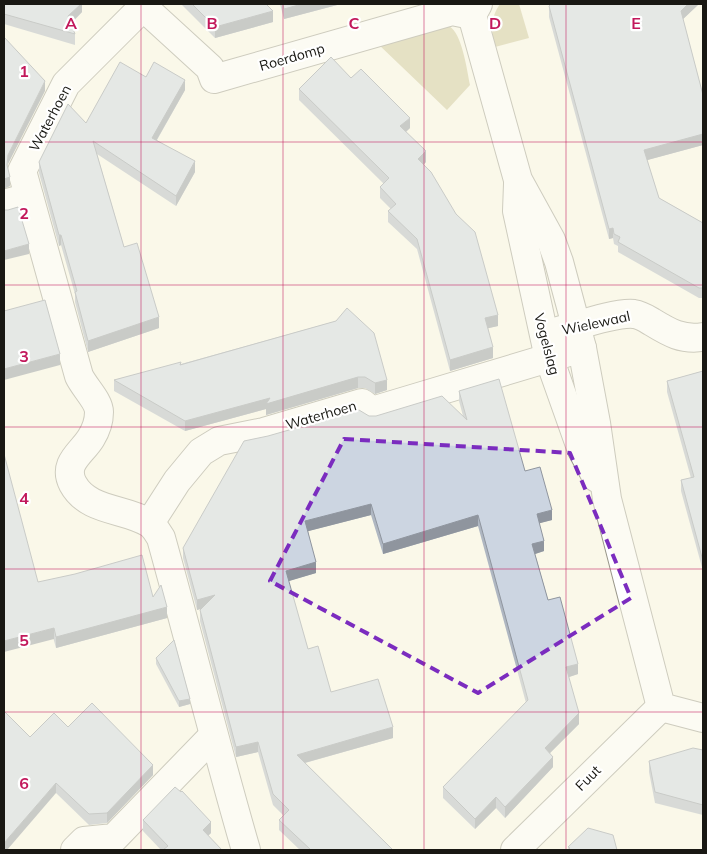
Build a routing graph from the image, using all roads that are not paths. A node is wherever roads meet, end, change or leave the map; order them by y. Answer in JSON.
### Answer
{"nodes":[{"id":1,"x":142,"y":5,"type":"edge"},
{"id":2,"x":475,"y":9,"type":"edge"},
{"id":3,"x":518,"y":180,"type":"junction"},
{"id":4,"x":17,"y":200,"type":"edge"},
{"id":5,"x":579,"y":337,"type":"junction"},
{"id":6,"x":703,"y":337,"type":"edge"},
{"id":7,"x":546,"y":347,"type":"junction"},
{"id":8,"x":607,"y":499,"type":"junction"},
{"id":9,"x":150,"y":523,"type":"junction"},
{"id":10,"x":660,"y":707,"type":"junction"},
{"id":11,"x":703,"y":718,"type":"edge"},
{"id":12,"x":213,"y":736,"type":"junction"},
{"id":13,"x":173,"y":778,"type":"junction"},
{"id":14,"x":225,"y":778,"type":"junction"},
{"id":15,"x":75,"y":850,"type":"edge"},
{"id":16,"x":246,"y":850,"type":"edge"},
{"id":17,"x":515,"y":850,"type":"edge"}],
"edges":[{"from":1,"to":2,"type":"street","name":"Roerdomp"},
{"from":1,"to":4,"type":"street","name":"Waterhoen"},
{"from":2,"to":3,"type":"street","name":"Vogelslag"},
{"from":3,"to":5,"type":"street","name":"Vogelslag"},
{"from":3,"to":7,"type":"street","name":"Vogelslag"},
{"from":4,"to":9,"type":"street","name":"Waterhoen"},
{"from":5,"to":6,"type":"street","name":"Wielewaal"},
{"from":5,"to":7,"type":"street","name":"Wielewaal"},
{"from":5,"to":8,"type":"street","name":"Vogelslag"},
{"from":7,"to":8,"type":"street","name":"Vogelslag"},
{"from":7,"to":9,"type":"street","name":"Waterhoen"},
{"from":8,"to":10,"type":"street","name":"Vogelslag"},
{"from":9,"to":12,"type":"street"},
{"from":10,"to":11,"type":"street"},
{"from":10,"to":17,"type":"street","name":"Fuut"},
{"from":12,"to":13,"type":"street"},
{"from":12,"to":14,"type":"street"},
{"from":13,"to":14,"type":"street"},
{"from":13,"to":15,"type":"street"},
{"from":14,"to":16,"type":"street"}]}
